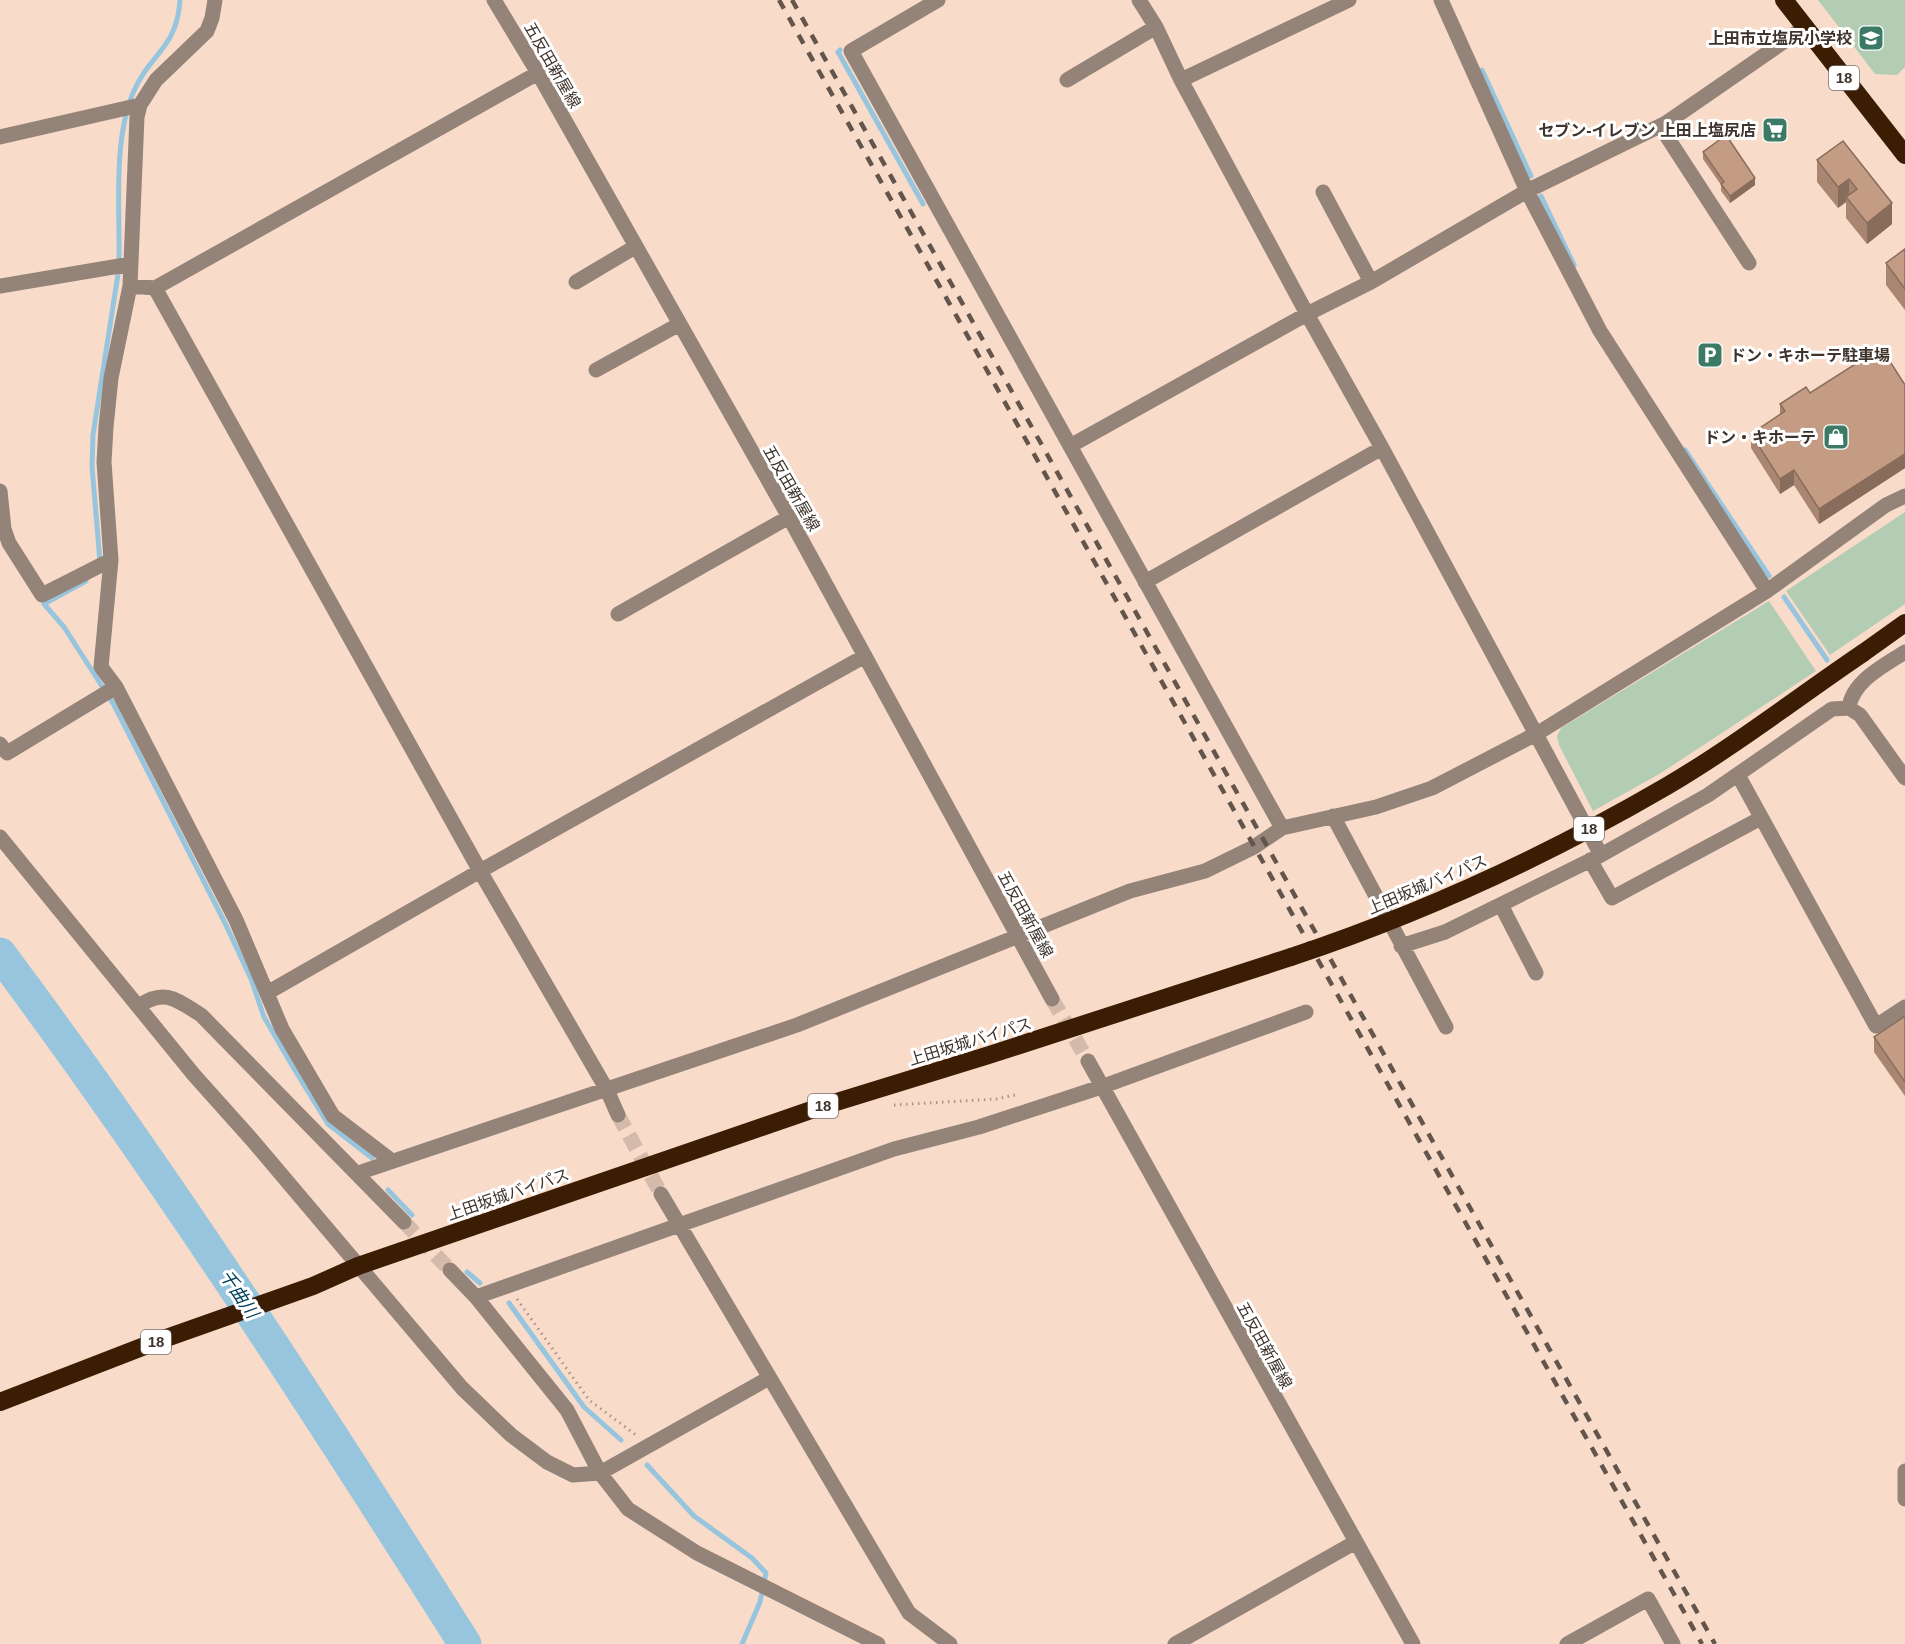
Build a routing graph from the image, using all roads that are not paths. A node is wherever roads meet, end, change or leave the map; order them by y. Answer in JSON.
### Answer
{"nodes":[{"id":1,"x":214,"y":0,"type":"edge"},
{"id":2,"x":494,"y":0,"type":"edge"},
{"id":3,"x":938,"y":0,"type":"edge"},
{"id":4,"x":1139,"y":0,"type":"edge"},
{"id":5,"x":1349,"y":0,"type":"edge"},
{"id":6,"x":1441,"y":0,"type":"edge"},
{"id":7,"x":1784,"y":0,"type":"edge"},
{"id":8,"x":1156,"y":27,"type":"junction"},
{"id":9,"x":1805,"y":27,"type":"junction"},
{"id":10,"x":538,"y":73,"type":"junction"},
{"id":11,"x":1067,"y":80,"type":"dead end"},
{"id":12,"x":1181,"y":80,"type":"junction"},
{"id":13,"x":133,"y":106,"type":"junction"},
{"id":14,"x":1660,"y":126,"type":"junction"},
{"id":15,"x":0,"y":137,"type":"edge"},
{"id":16,"x":1905,"y":155,"type":"edge"},
{"id":17,"x":1527,"y":191,"type":"junction"},
{"id":18,"x":1323,"y":192,"type":"dead end"},
{"id":19,"x":635,"y":247,"type":"junction"},
{"id":20,"x":1749,"y":263,"type":"dead end"},
{"id":21,"x":131,"y":264,"type":"junction"},
{"id":22,"x":576,"y":282,"type":"dead end"},
{"id":23,"x":1371,"y":282,"type":"junction"},
{"id":24,"x":0,"y":286,"type":"edge"},
{"id":25,"x":130,"y":286,"type":"junction"},
{"id":26,"x":155,"y":288,"type":"junction"},
{"id":27,"x":1307,"y":314,"type":"junction"},
{"id":28,"x":678,"y":325,"type":"junction"},
{"id":29,"x":596,"y":369,"type":"dead end"},
{"id":30,"x":1070,"y":446,"type":"junction"},
{"id":31,"x":1382,"y":448,"type":"junction"},
{"id":32,"x":0,"y":491,"type":"edge"},
{"id":33,"x":1905,"y":496,"type":"edge"},
{"id":34,"x":789,"y":517,"type":"junction"},
{"id":35,"x":105,"y":563,"type":"junction"},
{"id":36,"x":1145,"y":582,"type":"junction"},
{"id":37,"x":1767,"y":591,"type":"junction"},
{"id":38,"x":618,"y":614,"type":"dead end"},
{"id":39,"x":1905,"y":623,"type":"edge"},
{"id":40,"x":1905,"y":651,"type":"edge"},
{"id":41,"x":865,"y":656,"type":"junction"},
{"id":42,"x":109,"y":691,"type":"junction"},
{"id":43,"x":1849,"y":708,"type":"junction"},
{"id":44,"x":1538,"y":733,"type":"junction"},
{"id":45,"x":0,"y":744,"type":"edge"},
{"id":46,"x":1738,"y":775,"type":"junction"},
{"id":47,"x":1905,"y":778,"type":"edge"},
{"id":48,"x":1333,"y":816,"type":"junction"},
{"id":49,"x":1761,"y":818,"type":"junction"},
{"id":50,"x":1282,"y":828,"type":"junction"},
{"id":51,"x":0,"y":837,"type":"edge"},
{"id":52,"x":1596,"y":858,"type":"junction"},
{"id":53,"x":480,"y":870,"type":"junction"},
{"id":54,"x":1501,"y":905,"type":"junction"},
{"id":55,"x":1018,"y":936,"type":"junction"},
{"id":56,"x":1401,"y":946,"type":"junction"},
{"id":57,"x":1536,"y":973,"type":"dead end"},
{"id":58,"x":267,"y":993,"type":"junction"},
{"id":59,"x":1052,"y":999,"type":"tunnel mouth"},
{"id":60,"x":139,"y":1006,"type":"junction"},
{"id":61,"x":1905,"y":1007,"type":"edge"},
{"id":62,"x":1306,"y":1012,"type":"dead end"},
{"id":63,"x":1446,"y":1026,"type":"dead end"},
{"id":64,"x":1088,"y":1061,"type":"tunnel mouth"},
{"id":65,"x":1101,"y":1087,"type":"junction"},
{"id":66,"x":608,"y":1090,"type":"junction"},
{"id":67,"x":618,"y":1115,"type":"tunnel mouth"},
{"id":68,"x":392,"y":1161,"type":"junction"},
{"id":69,"x":358,"y":1173,"type":"junction"},
{"id":70,"x":661,"y":1194,"type":"tunnel mouth"},
{"id":71,"x":405,"y":1222,"type":"tunnel mouth"},
{"id":72,"x":679,"y":1223,"type":"junction"},
{"id":73,"x":358,"y":1266,"type":"junction"},
{"id":74,"x":450,"y":1270,"type":"tunnel mouth"},
{"id":75,"x":476,"y":1297,"type":"junction"},
{"id":76,"x":769,"y":1378,"type":"junction"},
{"id":77,"x":0,"y":1402,"type":"edge"},
{"id":78,"x":1905,"y":1471,"type":"edge"},
{"id":79,"x":600,"y":1473,"type":"junction"},
{"id":80,"x":1905,"y":1499,"type":"edge"},
{"id":81,"x":1354,"y":1543,"type":"junction"},
{"id":82,"x":1195,"y":1639,"type":"edge"},
{"id":83,"x":878,"y":1644,"type":"edge"},
{"id":84,"x":950,"y":1644,"type":"edge"},
{"id":85,"x":1175,"y":1644,"type":"edge"},
{"id":86,"x":1413,"y":1644,"type":"edge"},
{"id":87,"x":1567,"y":1644,"type":"edge"},
{"id":88,"x":1673,"y":1644,"type":"edge"}],
"edges":[{"from":1,"to":13,"type":"street"},
{"from":2,"to":10,"type":"street","name":"五反田新屋線"},
{"from":3,"to":30,"type":"street"},
{"from":4,"to":8,"type":"street"},
{"from":5,"to":12,"type":"street"},
{"from":6,"to":17,"type":"street"},
{"from":7,"to":9,"type":"highway","number":"18"},
{"from":8,"to":11,"type":"street"},
{"from":8,"to":12,"type":"street"},
{"from":9,"to":14,"type":"street"},
{"from":9,"to":16,"type":"highway","number":"18"},
{"from":10,"to":19,"type":"street","name":"五反田新屋線"},
{"from":10,"to":26,"type":"street"},
{"from":12,"to":27,"type":"street"},
{"from":13,"to":15,"type":"street"},
{"from":13,"to":21,"type":"street"},
{"from":14,"to":17,"type":"street"},
{"from":14,"to":20,"type":"street"},
{"from":17,"to":23,"type":"street"},
{"from":17,"to":37,"type":"street"},
{"from":18,"to":23,"type":"street"},
{"from":19,"to":22,"type":"street"},
{"from":19,"to":28,"type":"street","name":"五反田新屋線"},
{"from":21,"to":24,"type":"street"},
{"from":21,"to":25,"type":"street"},
{"from":23,"to":27,"type":"street"},
{"from":25,"to":26,"type":"street"},
{"from":25,"to":35,"type":"street"},
{"from":26,"to":53,"type":"street"},
{"from":27,"to":30,"type":"street"},
{"from":27,"to":31,"type":"street"},
{"from":28,"to":29,"type":"street"},
{"from":28,"to":34,"type":"street","name":"五反田新屋線"},
{"from":30,"to":36,"type":"street"},
{"from":31,"to":36,"type":"street"},
{"from":31,"to":44,"type":"street"},
{"from":32,"to":35,"type":"street"},
{"from":33,"to":37,"type":"street"},
{"from":34,"to":38,"type":"street"},
{"from":34,"to":41,"type":"street","name":"五反田新屋線"},
{"from":35,"to":42,"type":"street"},
{"from":36,"to":50,"type":"street"},
{"from":37,"to":44,"type":"street"},
{"from":39,"to":73,"type":"highway","name":"上田坂城バイパス","number":"18","bridge":true},
{"from":40,"to":43,"type":"street"},
{"from":41,"to":53,"type":"street"},
{"from":41,"to":55,"type":"street","name":"五反田新屋線"},
{"from":42,"to":45,"type":"street"},
{"from":42,"to":58,"type":"street"},
{"from":43,"to":46,"type":"street"},
{"from":43,"to":47,"type":"street"},
{"from":44,"to":48,"type":"street"},
{"from":44,"to":52,"type":"street"},
{"from":46,"to":49,"type":"street"},
{"from":46,"to":52,"type":"street"},
{"from":48,"to":50,"type":"street"},
{"from":48,"to":56,"type":"street"},
{"from":49,"to":52,"type":"street"},
{"from":49,"to":61,"type":"street"},
{"from":50,"to":55,"type":"street"},
{"from":51,"to":60,"type":"street"},
{"from":52,"to":54,"type":"street"},
{"from":53,"to":58,"type":"street"},
{"from":53,"to":66,"type":"street"},
{"from":54,"to":56,"type":"street"},
{"from":54,"to":57,"type":"street"},
{"from":55,"to":59,"type":"street","name":"五反田新屋線"},
{"from":55,"to":66,"type":"street"},
{"from":56,"to":63,"type":"street"},
{"from":58,"to":68,"type":"street"},
{"from":60,"to":69,"type":"street"},
{"from":60,"to":73,"type":"street"},
{"from":62,"to":65,"type":"street"},
{"from":64,"to":65,"type":"street","name":"五反田新屋線"},
{"from":65,"to":72,"type":"street"},
{"from":65,"to":81,"type":"street","name":"五反田新屋線"},
{"from":66,"to":67,"type":"street"},
{"from":66,"to":68,"type":"street"},
{"from":68,"to":69,"type":"street"},
{"from":69,"to":71,"type":"street"},
{"from":70,"to":72,"type":"street"},
{"from":72,"to":75,"type":"street"},
{"from":72,"to":76,"type":"street"},
{"from":73,"to":77,"type":"highway","name":"上田坂城バイパス","number":"18"},
{"from":73,"to":79,"type":"street"},
{"from":74,"to":75,"type":"street"},
{"from":75,"to":79,"type":"street"},
{"from":76,"to":79,"type":"street"},
{"from":76,"to":84,"type":"street"},
{"from":78,"to":80,"type":"street"},
{"from":79,"to":83,"type":"street"},
{"from":81,"to":82,"type":"street"},
{"from":81,"to":86,"type":"street","name":"五反田新屋線"},
{"from":82,"to":85,"type":"street"},
{"from":87,"to":88,"type":"street"}]}
